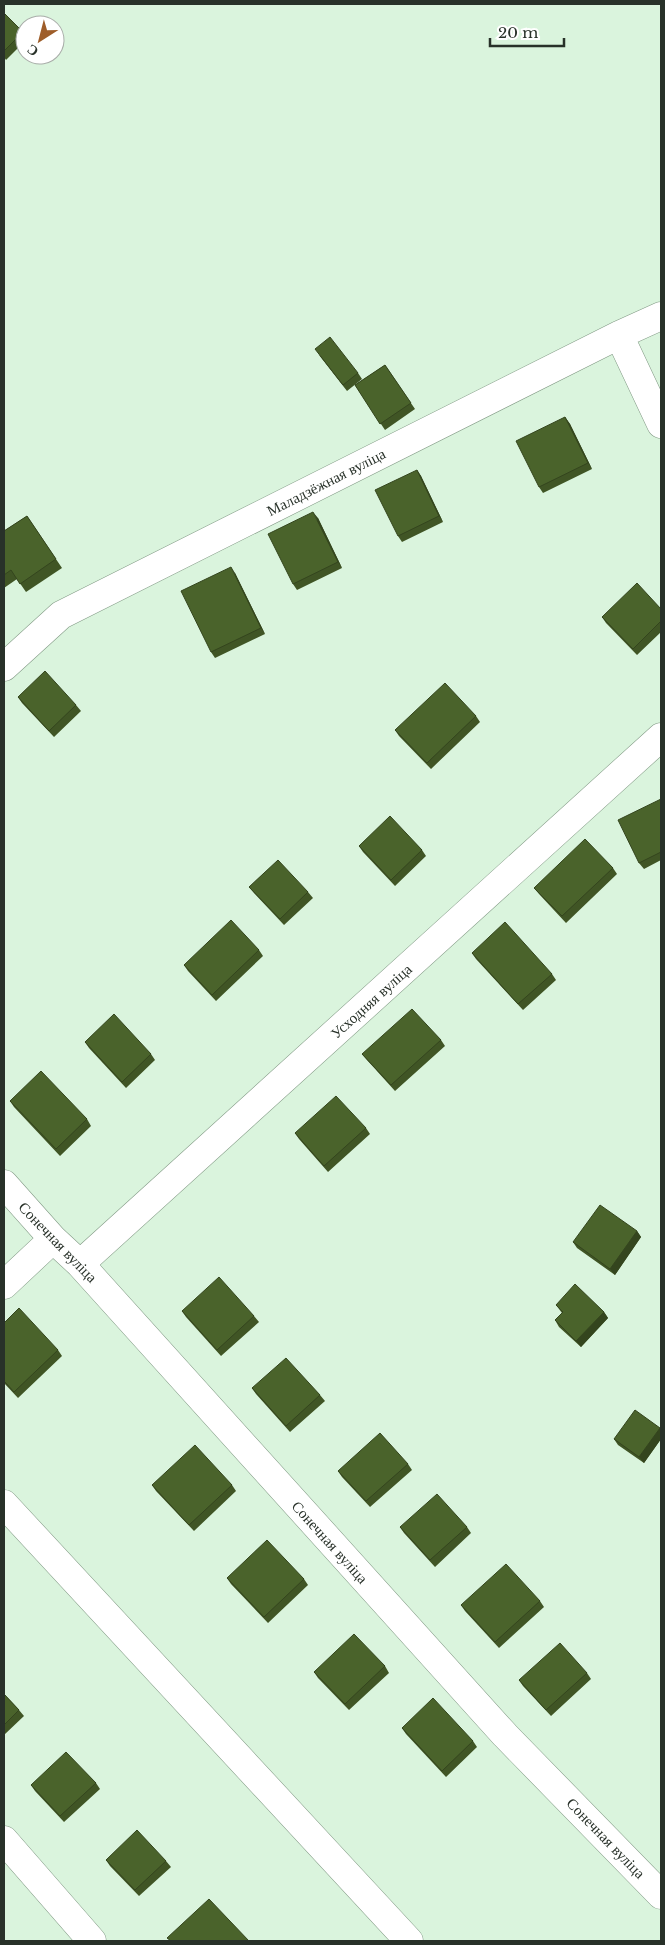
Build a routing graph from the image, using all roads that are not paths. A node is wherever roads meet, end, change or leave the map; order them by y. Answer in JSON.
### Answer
{"nodes":[{"id":1,"x":661,"y":316,"type":"edge"},
{"id":2,"x":620,"y":335,"type":"junction"},
{"id":3,"x":661,"y":424,"type":"edge"},
{"id":4,"x":4,"y":667,"type":"edge"},
{"id":5,"x":661,"y":737,"type":"edge"},
{"id":6,"x":4,"y":1184,"type":"edge"},
{"id":7,"x":53,"y":1239,"type":"junction"},
{"id":8,"x":80,"y":1264,"type":"junction"},
{"id":9,"x":4,"y":1286,"type":"edge"},
{"id":10,"x":4,"y":1504,"type":"edge"},
{"id":11,"x":4,"y":1840,"type":"edge"},
{"id":12,"x":661,"y":1895,"type":"edge"},
{"id":13,"x":92,"y":1941,"type":"edge"},
{"id":14,"x":409,"y":1941,"type":"edge"}],
"edges":[{"from":1,"to":2,"type":"street","name":"Маладзёжная вуліца"},
{"from":2,"to":3,"type":"street"},
{"from":2,"to":4,"type":"street","name":"Маладзёжная вуліца"},
{"from":5,"to":8,"type":"street","name":"Усходняя вуліца"},
{"from":6,"to":7,"type":"street","name":"Сонечная вуліца"},
{"from":7,"to":8,"type":"street","name":"Сонечная вуліца"},
{"from":7,"to":9,"type":"street"},
{"from":8,"to":12,"type":"street","name":"Сонечная вуліца"},
{"from":10,"to":14,"type":"street"},
{"from":11,"to":13,"type":"street"}]}
